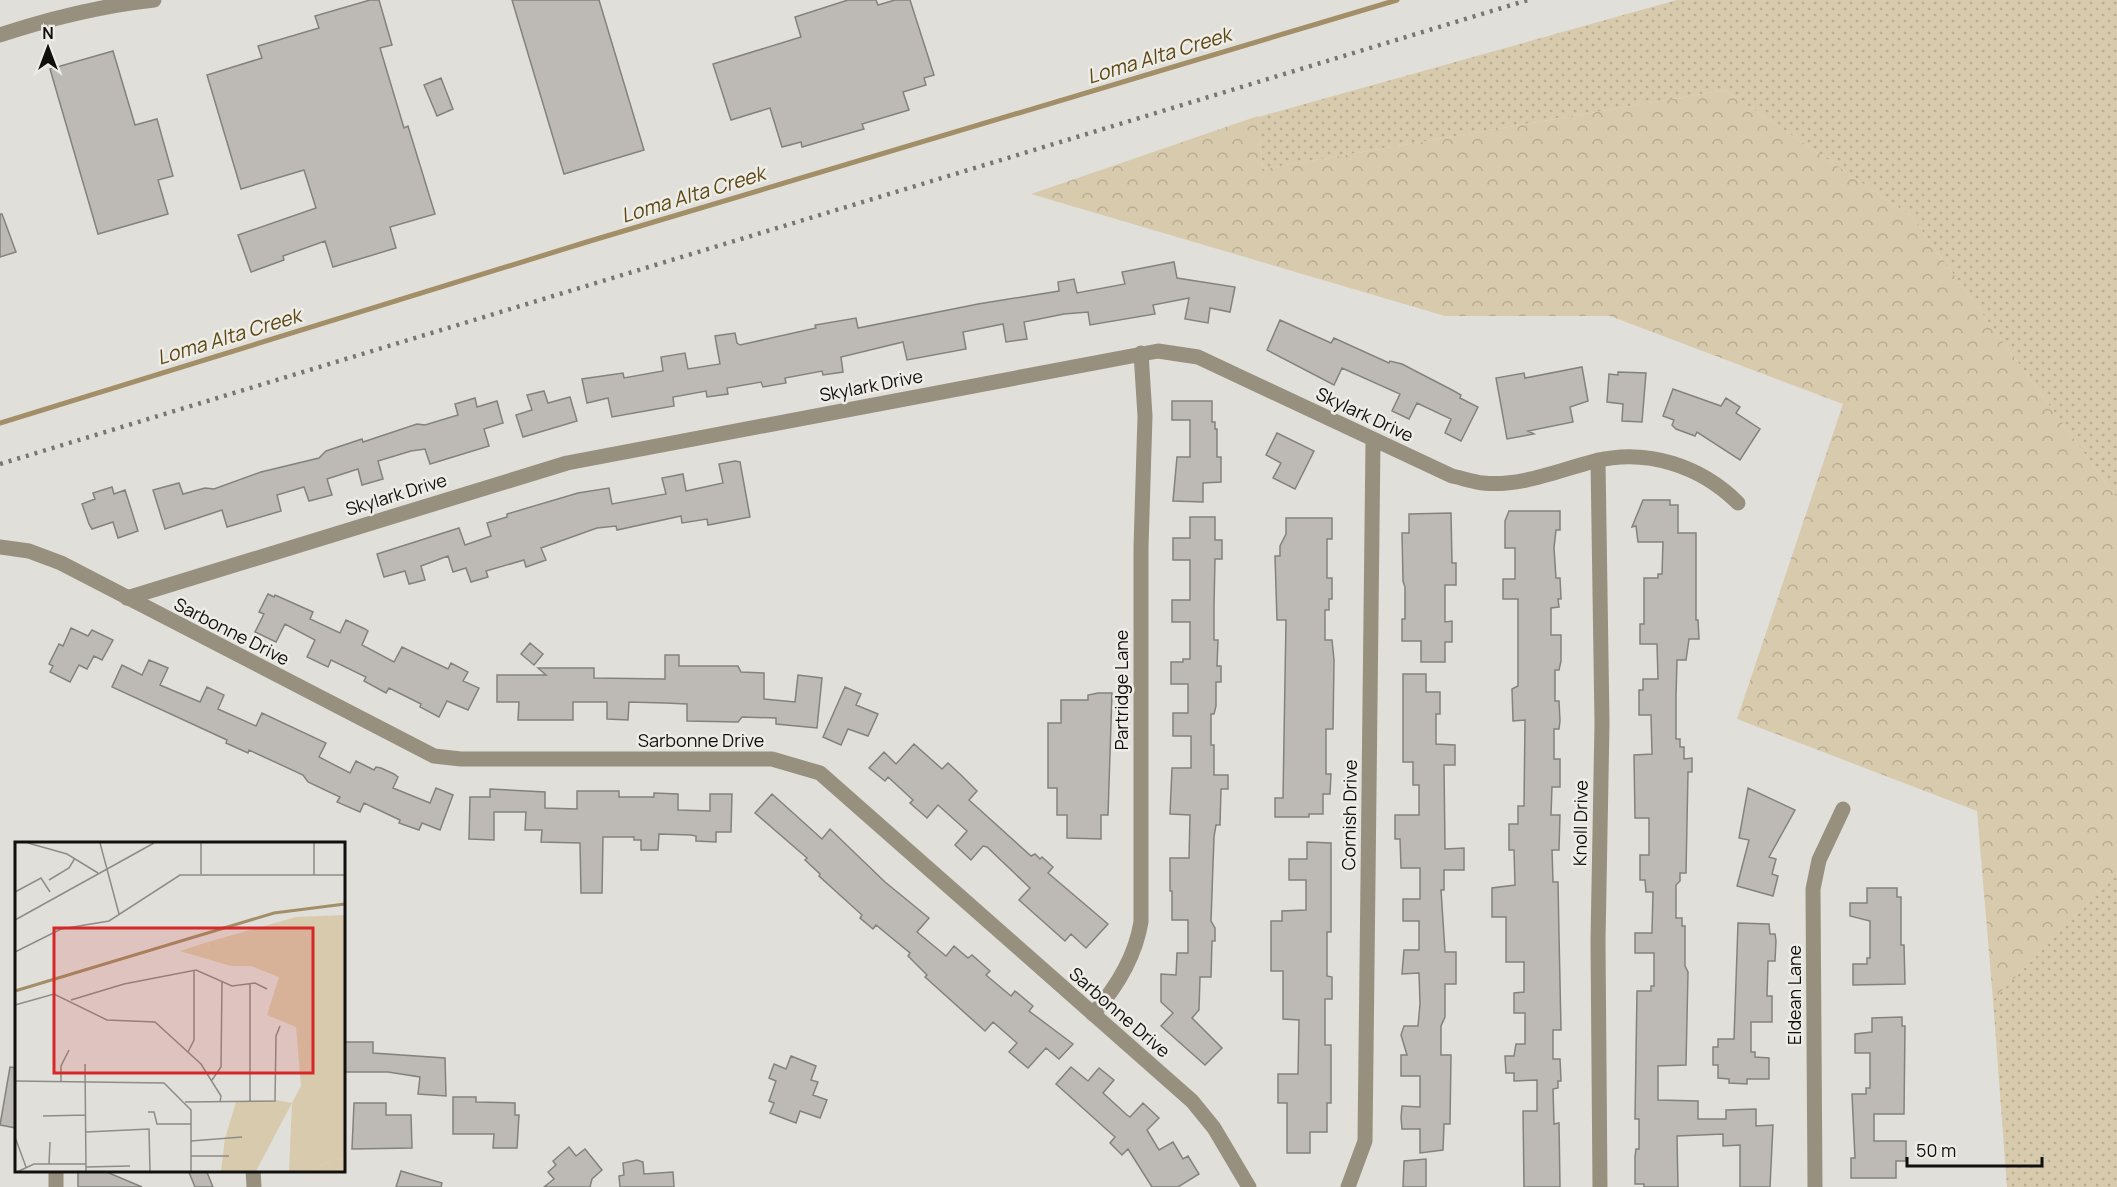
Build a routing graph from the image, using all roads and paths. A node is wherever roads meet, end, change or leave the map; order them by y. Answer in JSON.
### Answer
{"nodes":[{"id":1,"x":153,"y":0,"type":"edge"},
{"id":2,"x":0,"y":35,"type":"edge"},
{"id":3,"x":1141,"y":353,"type":"junction"},
{"id":4,"x":1373,"y":440,"type":"junction"},
{"id":5,"x":1598,"y":460,"type":"junction"},
{"id":6,"x":1738,"y":503,"type":"dead end"},
{"id":7,"x":0,"y":547,"type":"edge"},
{"id":8,"x":127,"y":598,"type":"junction"},
{"id":9,"x":1844,"y":809,"type":"dead end"},
{"id":10,"x":1093,"y":1014,"type":"junction"},
{"id":11,"x":253,"y":1172,"type":"edge"},
{"id":12,"x":254,"y":1187,"type":"edge"},
{"id":13,"x":1249,"y":1187,"type":"edge"},
{"id":14,"x":1348,"y":1187,"type":"edge"},
{"id":15,"x":1600,"y":1187,"type":"edge"},
{"id":16,"x":1815,"y":1187,"type":"edge"}],
"edges":[{"from":1,"to":2,"type":"street"},
{"from":3,"to":4,"type":"street","name":"Skylark Drive"},
{"from":3,"to":8,"type":"street","name":"Skylark Drive"},
{"from":3,"to":10,"type":"street","name":"Partridge Lane"},
{"from":4,"to":5,"type":"street","name":"Skylark Drive"},
{"from":4,"to":14,"type":"street","name":"Cornish Drive"},
{"from":5,"to":6,"type":"street","name":"Skylark Drive"},
{"from":5,"to":15,"type":"street","name":"Knoll Drive"},
{"from":7,"to":8,"type":"street"},
{"from":8,"to":10,"type":"street","name":"Sarbonne Drive"},
{"from":9,"to":16,"type":"street","name":"Eldean Lane"},
{"from":10,"to":13,"type":"street","name":"Sarbonne Drive"},
{"from":11,"to":12,"type":"street"}]}
